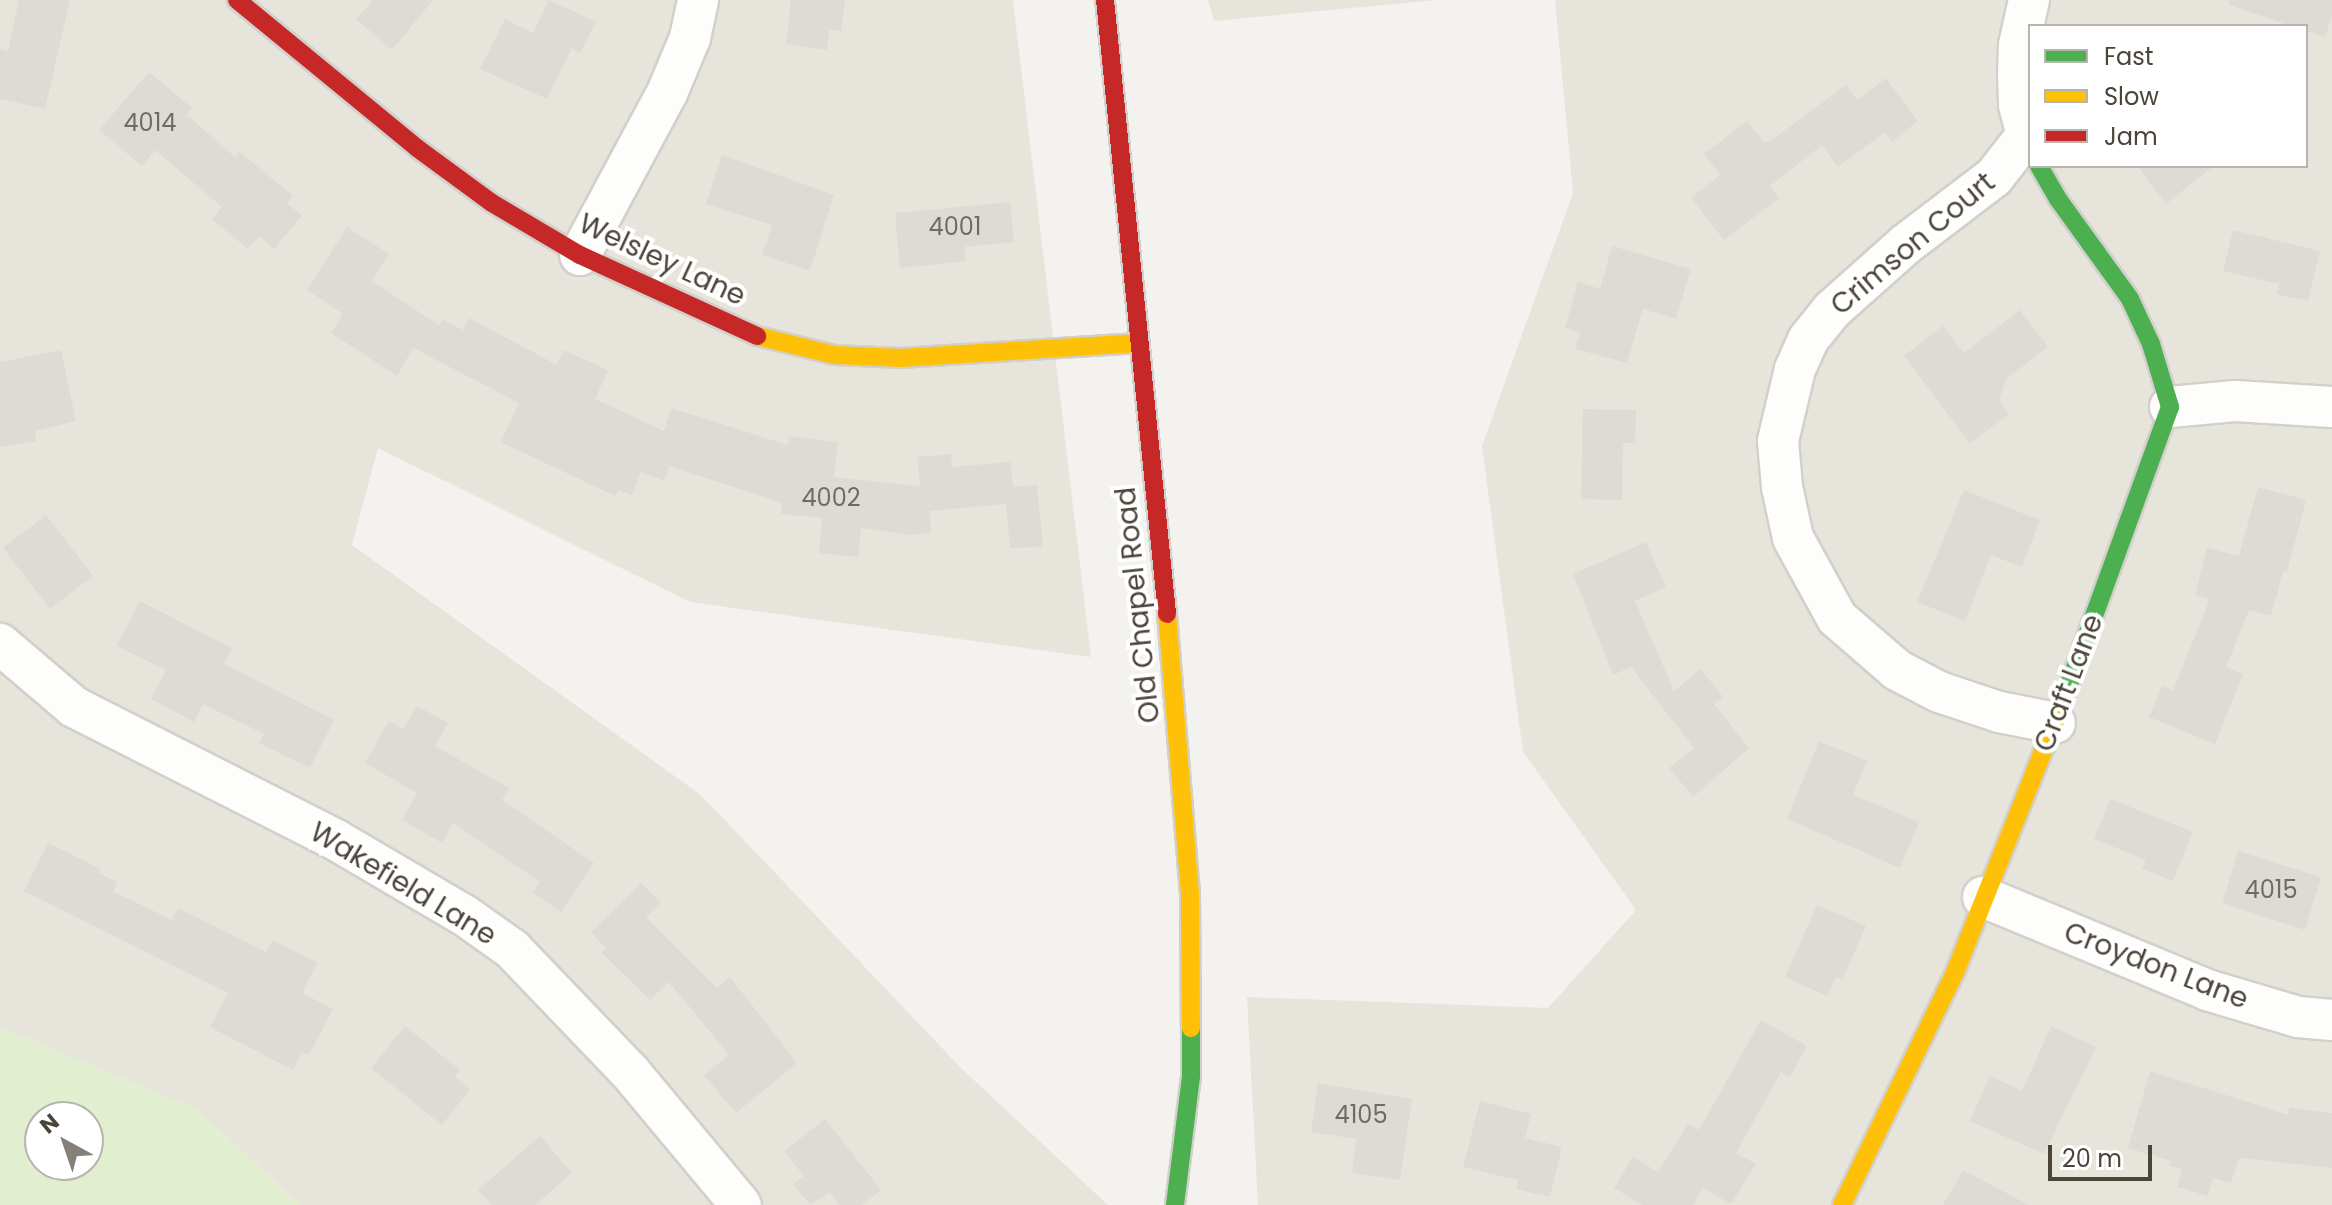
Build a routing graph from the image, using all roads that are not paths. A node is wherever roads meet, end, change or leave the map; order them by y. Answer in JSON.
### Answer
{"nodes":[{"id":1,"x":237,"y":0,"type":"edge"},
{"id":2,"x":698,"y":0,"type":"edge"},
{"id":3,"x":1105,"y":0,"type":"edge"},
{"id":4,"x":2029,"y":0,"type":"edge"},
{"id":5,"x":2028,"y":132,"type":"edge"},
{"id":6,"x":2028,"y":151,"type":"edge"},
{"id":7,"x":2041,"y":168,"type":"edge"},
{"id":8,"x":580,"y":255,"type":"junction"},
{"id":9,"x":1140,"y":343,"type":"junction"},
{"id":10,"x":2170,"y":407,"type":"junction"},
{"id":11,"x":2332,"y":407,"type":"edge"},
{"id":12,"x":0,"y":644,"type":"edge"},
{"id":13,"x":2055,"y":723,"type":"junction"},
{"id":14,"x":1983,"y":897,"type":"junction"},
{"id":15,"x":2332,"y":1020,"type":"edge"},
{"id":16,"x":741,"y":1205,"type":"edge"},
{"id":17,"x":1175,"y":1205,"type":"edge"},
{"id":18,"x":1842,"y":1205,"type":"edge"}],
"edges":[{"from":1,"to":8,"type":"street","name":"Welsley Lane"},
{"from":2,"to":8,"type":"street"},
{"from":3,"to":9,"type":"street","name":"Old Chapel Road"},
{"from":4,"to":5,"type":"street"},
{"from":6,"to":13,"type":"street","name":"Crimson Court"},
{"from":7,"to":10,"type":"street"},
{"from":8,"to":9,"type":"street","name":"Welsley Lane"},
{"from":9,"to":17,"type":"street","name":"Old Chapel Road"},
{"from":10,"to":11,"type":"street"},
{"from":10,"to":13,"type":"street","name":"Craft Lane"},
{"from":12,"to":16,"type":"street","name":"Wakefield Lane"},
{"from":13,"to":14,"type":"street","name":"Craft Lane"},
{"from":14,"to":15,"type":"street","name":"Croydon Lane"},
{"from":14,"to":18,"type":"street","name":"Craft Lane"}]}
